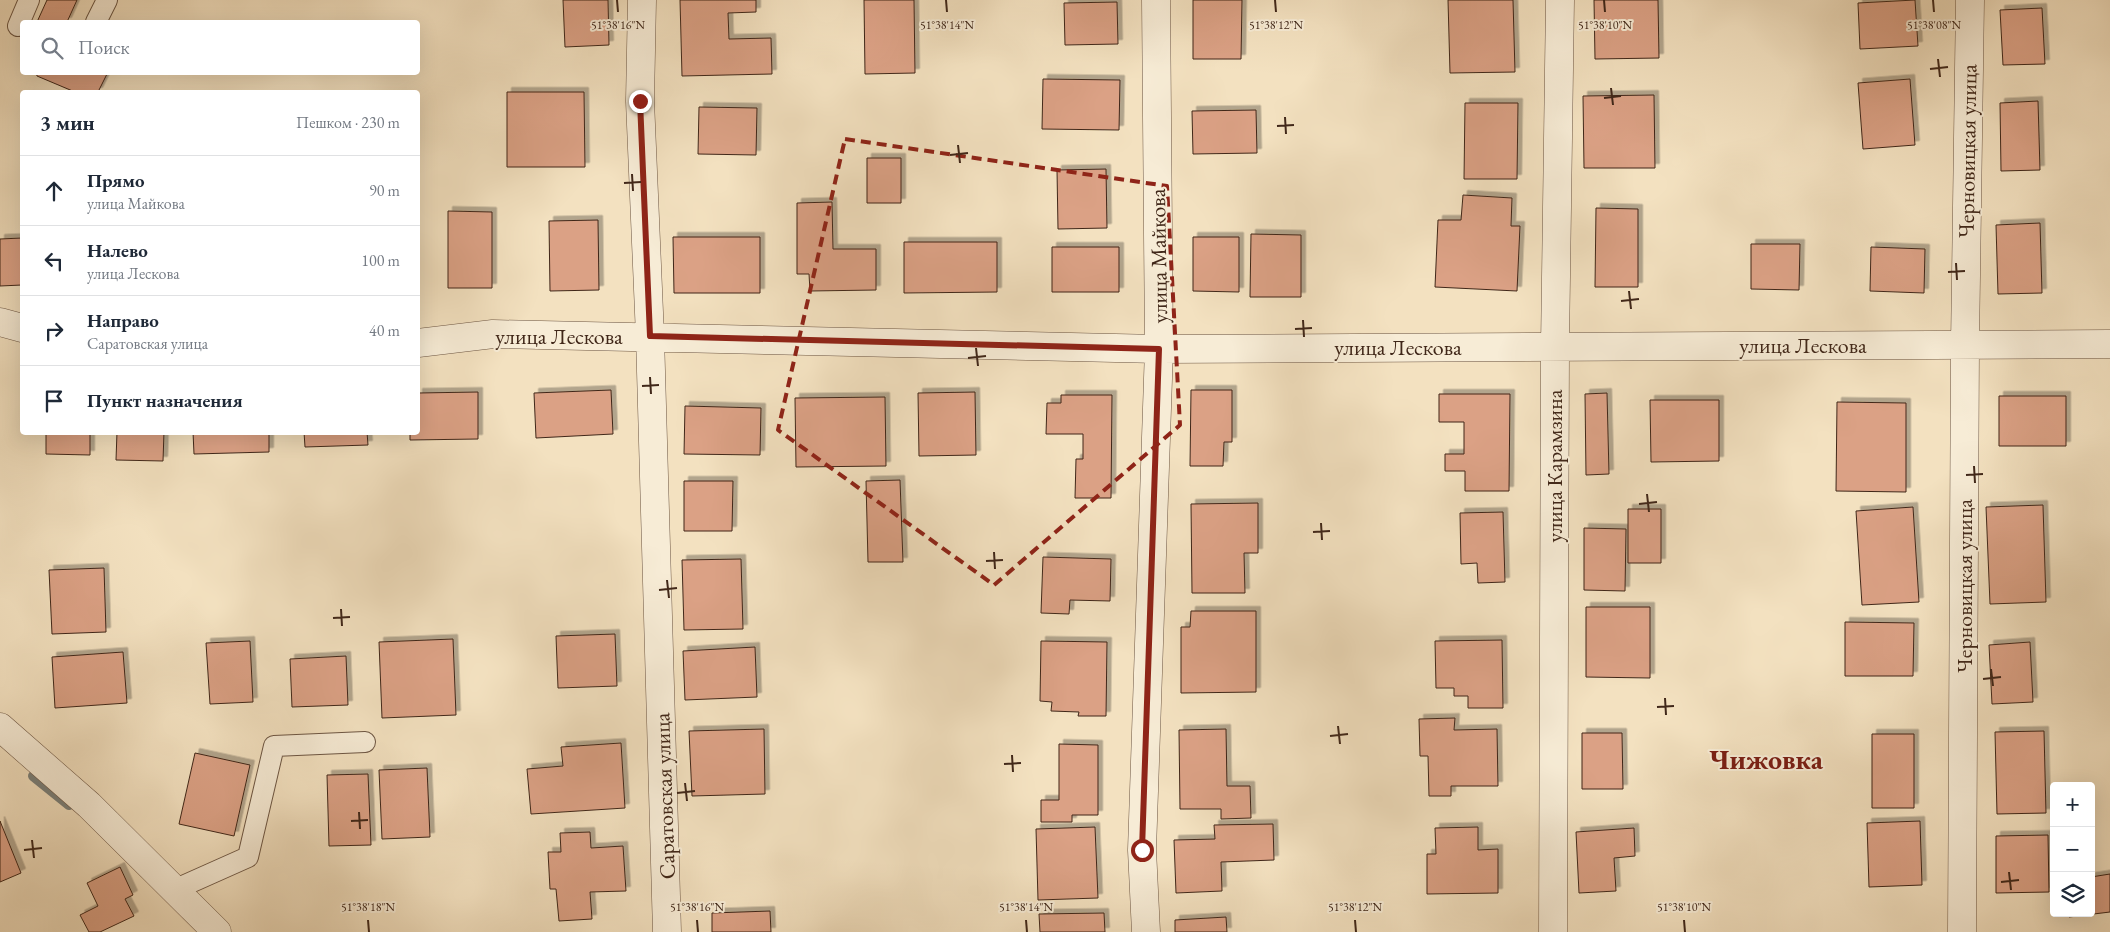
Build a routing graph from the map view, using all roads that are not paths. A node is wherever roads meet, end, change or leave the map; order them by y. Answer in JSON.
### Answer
{"nodes":[{"id":1,"x":29,"y":0,"type":"edge"},
{"id":2,"x":107,"y":0,"type":"edge"},
{"id":3,"x":642,"y":0,"type":"edge"},
{"id":4,"x":1156,"y":0,"type":"edge"},
{"id":5,"x":1560,"y":0,"type":"edge"},
{"id":6,"x":1970,"y":0,"type":"edge"},
{"id":7,"x":21,"y":20,"type":"edge"},
{"id":8,"x":97,"y":20,"type":"edge"},
{"id":9,"x":20,"y":21,"type":"edge"},
{"id":10,"x":18,"y":26,"type":"dead end"},
{"id":11,"x":0,"y":322,"type":"edge"},
{"id":12,"x":20,"y":327,"type":"edge"},
{"id":13,"x":650,"y":336,"type":"junction"},
{"id":14,"x":420,"y":343,"type":"edge"},
{"id":15,"x":2110,"y":344,"type":"edge"},
{"id":16,"x":1964,"y":345,"type":"junction"},
{"id":17,"x":1555,"y":346,"type":"junction"},
{"id":18,"x":1159,"y":349,"type":"junction"},
{"id":19,"x":0,"y":727,"type":"edge"},
{"id":20,"x":365,"y":742,"type":"dead end"},
{"id":21,"x":174,"y":890,"type":"junction"},
{"id":22,"x":217,"y":932,"type":"edge"},
{"id":23,"x":667,"y":932,"type":"edge"},
{"id":24,"x":1146,"y":932,"type":"edge"},
{"id":25,"x":1553,"y":932,"type":"edge"},
{"id":26,"x":1962,"y":932,"type":"edge"}],
"edges":[{"from":1,"to":7,"type":"lane"},
{"from":2,"to":8,"type":"lane"},
{"from":3,"to":13,"type":"street","name":"Саратовская улица"},
{"from":4,"to":18,"type":"street","name":"улица Майкова"},
{"from":5,"to":17,"type":"street","name":"улица Карамзина"},
{"from":6,"to":16,"type":"street","name":"Черновицкая улица"},
{"from":9,"to":10,"type":"lane"},
{"from":11,"to":12,"type":"street"},
{"from":13,"to":14,"type":"street","name":"улица Лескова"},
{"from":13,"to":18,"type":"street","name":"улица Лескова"},
{"from":13,"to":23,"type":"street","name":"Саратовская улица"},
{"from":15,"to":16,"type":"street","name":"улица Лескова"},
{"from":16,"to":17,"type":"street","name":"улица Лескова"},
{"from":16,"to":26,"type":"street","name":"Черновицкая улица"},
{"from":17,"to":18,"type":"street","name":"улица Лескова"},
{"from":17,"to":25,"type":"street","name":"улица Карамзина"},
{"from":18,"to":24,"type":"street","name":"улица Майкова"},
{"from":19,"to":21,"type":"street"},
{"from":20,"to":21,"type":"lane"},
{"from":21,"to":22,"type":"street"}]}
